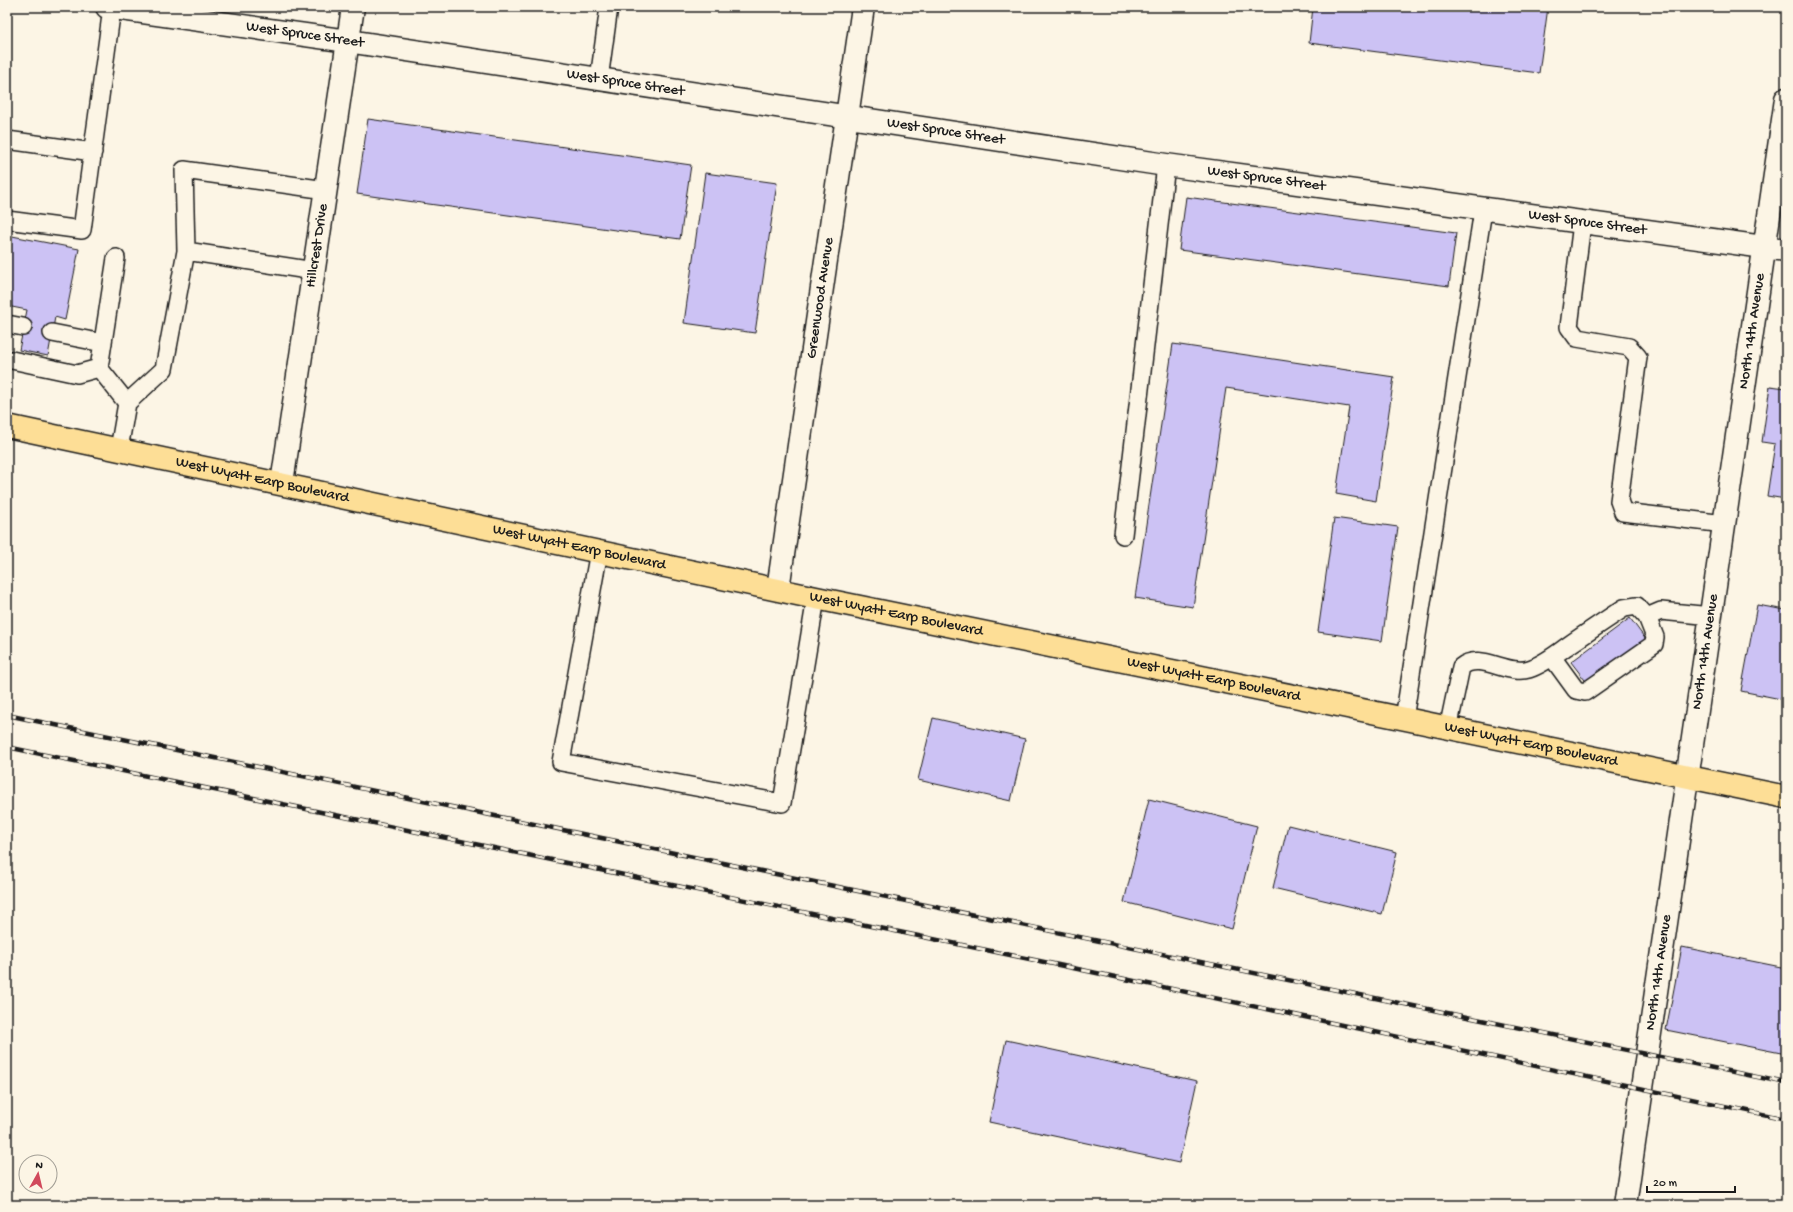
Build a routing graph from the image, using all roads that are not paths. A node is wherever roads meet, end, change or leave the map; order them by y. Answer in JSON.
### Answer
{"nodes":[{"id":1,"x":110,"y":7,"type":"edge"},
{"id":2,"x":353,"y":7,"type":"edge"},
{"id":3,"x":609,"y":7,"type":"edge"},
{"id":4,"x":864,"y":7,"type":"edge"},
{"id":5,"x":348,"y":41,"type":"junction"},
{"id":6,"x":599,"y":78,"type":"junction"},
{"id":7,"x":1786,"y":100,"type":"edge"},
{"id":8,"x":847,"y":116,"type":"junction"},
{"id":9,"x":7,"y":140,"type":"edge"},
{"id":10,"x":92,"y":152,"type":"junction"},
{"id":11,"x":1166,"y":165,"type":"junction"},
{"id":12,"x":326,"y":190,"type":"junction"},
{"id":13,"x":1483,"y":210,"type":"junction"},
{"id":14,"x":7,"y":220,"type":"edge"},
{"id":15,"x":1582,"y":223,"type":"junction"},
{"id":16,"x":1764,"y":248,"type":"junction"},
{"id":17,"x":1786,"y":250,"type":"edge"},
{"id":18,"x":186,"y":251,"type":"junction"},
{"id":19,"x":116,"y":258,"type":"dead end"},
{"id":20,"x":314,"y":271,"type":"junction"},
{"id":21,"x":52,"y":333,"type":"dead end"},
{"id":22,"x":102,"y":343,"type":"junction"},
{"id":23,"x":7,"y":359,"type":"edge"},
{"id":24,"x":99,"y":368,"type":"junction"},
{"id":25,"x":127,"y":403,"type":"junction"},
{"id":26,"x":7,"y":426,"type":"edge"},
{"id":27,"x":119,"y":449,"type":"junction"},
{"id":28,"x":282,"y":484,"type":"junction"},
{"id":29,"x":1725,"y":524,"type":"junction"},
{"id":30,"x":1123,"y":535,"type":"dead end"},
{"id":31,"x":598,"y":551,"type":"junction"},
{"id":32,"x":778,"y":589,"type":"junction"},
{"id":33,"x":816,"y":598,"type":"junction"},
{"id":34,"x":1711,"y":616,"type":"junction"},
{"id":35,"x":1647,"y":617,"type":"junction"},
{"id":36,"x":1552,"y":657,"type":"junction"},
{"id":37,"x":1404,"y":719,"type":"junction"},
{"id":38,"x":1448,"y":729,"type":"junction"},
{"id":39,"x":1688,"y":778,"type":"junction"},
{"id":40,"x":1786,"y":798,"type":"edge"},
{"id":41,"x":1625,"y":1205,"type":"edge"}],
"edges":[{"from":1,"to":5,"type":"street","name":"West Spruce Street"},
{"from":1,"to":10,"type":"lane"},
{"from":2,"to":5,"type":"street","name":"Hillcrest Drive"},
{"from":3,"to":6,"type":"lane"},
{"from":4,"to":8,"type":"street","name":"Greenwood Avenue"},
{"from":5,"to":6,"type":"street","name":"West Spruce Street"},
{"from":5,"to":12,"type":"street","name":"Hillcrest Drive"},
{"from":6,"to":8,"type":"street","name":"West Spruce Street"},
{"from":7,"to":16,"type":"street","name":"North 14th Avenue"},
{"from":8,"to":11,"type":"street","name":"West Spruce Street"},
{"from":8,"to":32,"type":"street","name":"Greenwood Avenue"},
{"from":9,"to":10,"type":"lane"},
{"from":10,"to":14,"type":"lane"},
{"from":11,"to":13,"type":"street","name":"West Spruce Street"},
{"from":11,"to":30,"type":"lane"},
{"from":12,"to":18,"type":"lane"},
{"from":12,"to":20,"type":"street","name":"Hillcrest Drive"},
{"from":13,"to":15,"type":"street","name":"West Spruce Street"},
{"from":13,"to":37,"type":"lane"},
{"from":15,"to":16,"type":"street","name":"West Spruce Street"},
{"from":15,"to":29,"type":"lane"},
{"from":16,"to":17,"type":"street","name":"West Spruce Street"},
{"from":16,"to":29,"type":"street","name":"North 14th Avenue"},
{"from":18,"to":20,"type":"lane"},
{"from":18,"to":25,"type":"lane"},
{"from":19,"to":22,"type":"lane"},
{"from":20,"to":28,"type":"street","name":"Hillcrest Drive"},
{"from":21,"to":22,"type":"lane"},
{"from":22,"to":24,"type":"lane"},
{"from":23,"to":24,"type":"lane"},
{"from":24,"to":25,"type":"lane"},
{"from":25,"to":27,"type":"lane"},
{"from":26,"to":27,"type":"main road","name":"West Wyatt Earp Boulevard"},
{"from":27,"to":28,"type":"main road","name":"West Wyatt Earp Boulevard"},
{"from":28,"to":31,"type":"main road","name":"West Wyatt Earp Boulevard"},
{"from":29,"to":34,"type":"street","name":"North 14th Avenue"},
{"from":31,"to":32,"type":"main road","name":"West Wyatt Earp Boulevard"},
{"from":31,"to":33,"type":"lane"},
{"from":32,"to":33,"type":"main road","name":"West Wyatt Earp Boulevard"},
{"from":33,"to":37,"type":"main road","name":"West Wyatt Earp Boulevard"},
{"from":34,"to":35,"type":"lane"},
{"from":34,"to":39,"type":"street","name":"North 14th Avenue"},
{"from":35,"to":36,"type":"lane"},
{"from":35,"to":36,"type":"lane"},
{"from":36,"to":38,"type":"lane"},
{"from":37,"to":38,"type":"main road","name":"West Wyatt Earp Boulevard"},
{"from":38,"to":39,"type":"main road","name":"West Wyatt Earp Boulevard"},
{"from":39,"to":40,"type":"main road","name":"West Wyatt Earp Boulevard"},
{"from":39,"to":41,"type":"street","name":"North 14th Avenue"}]}
